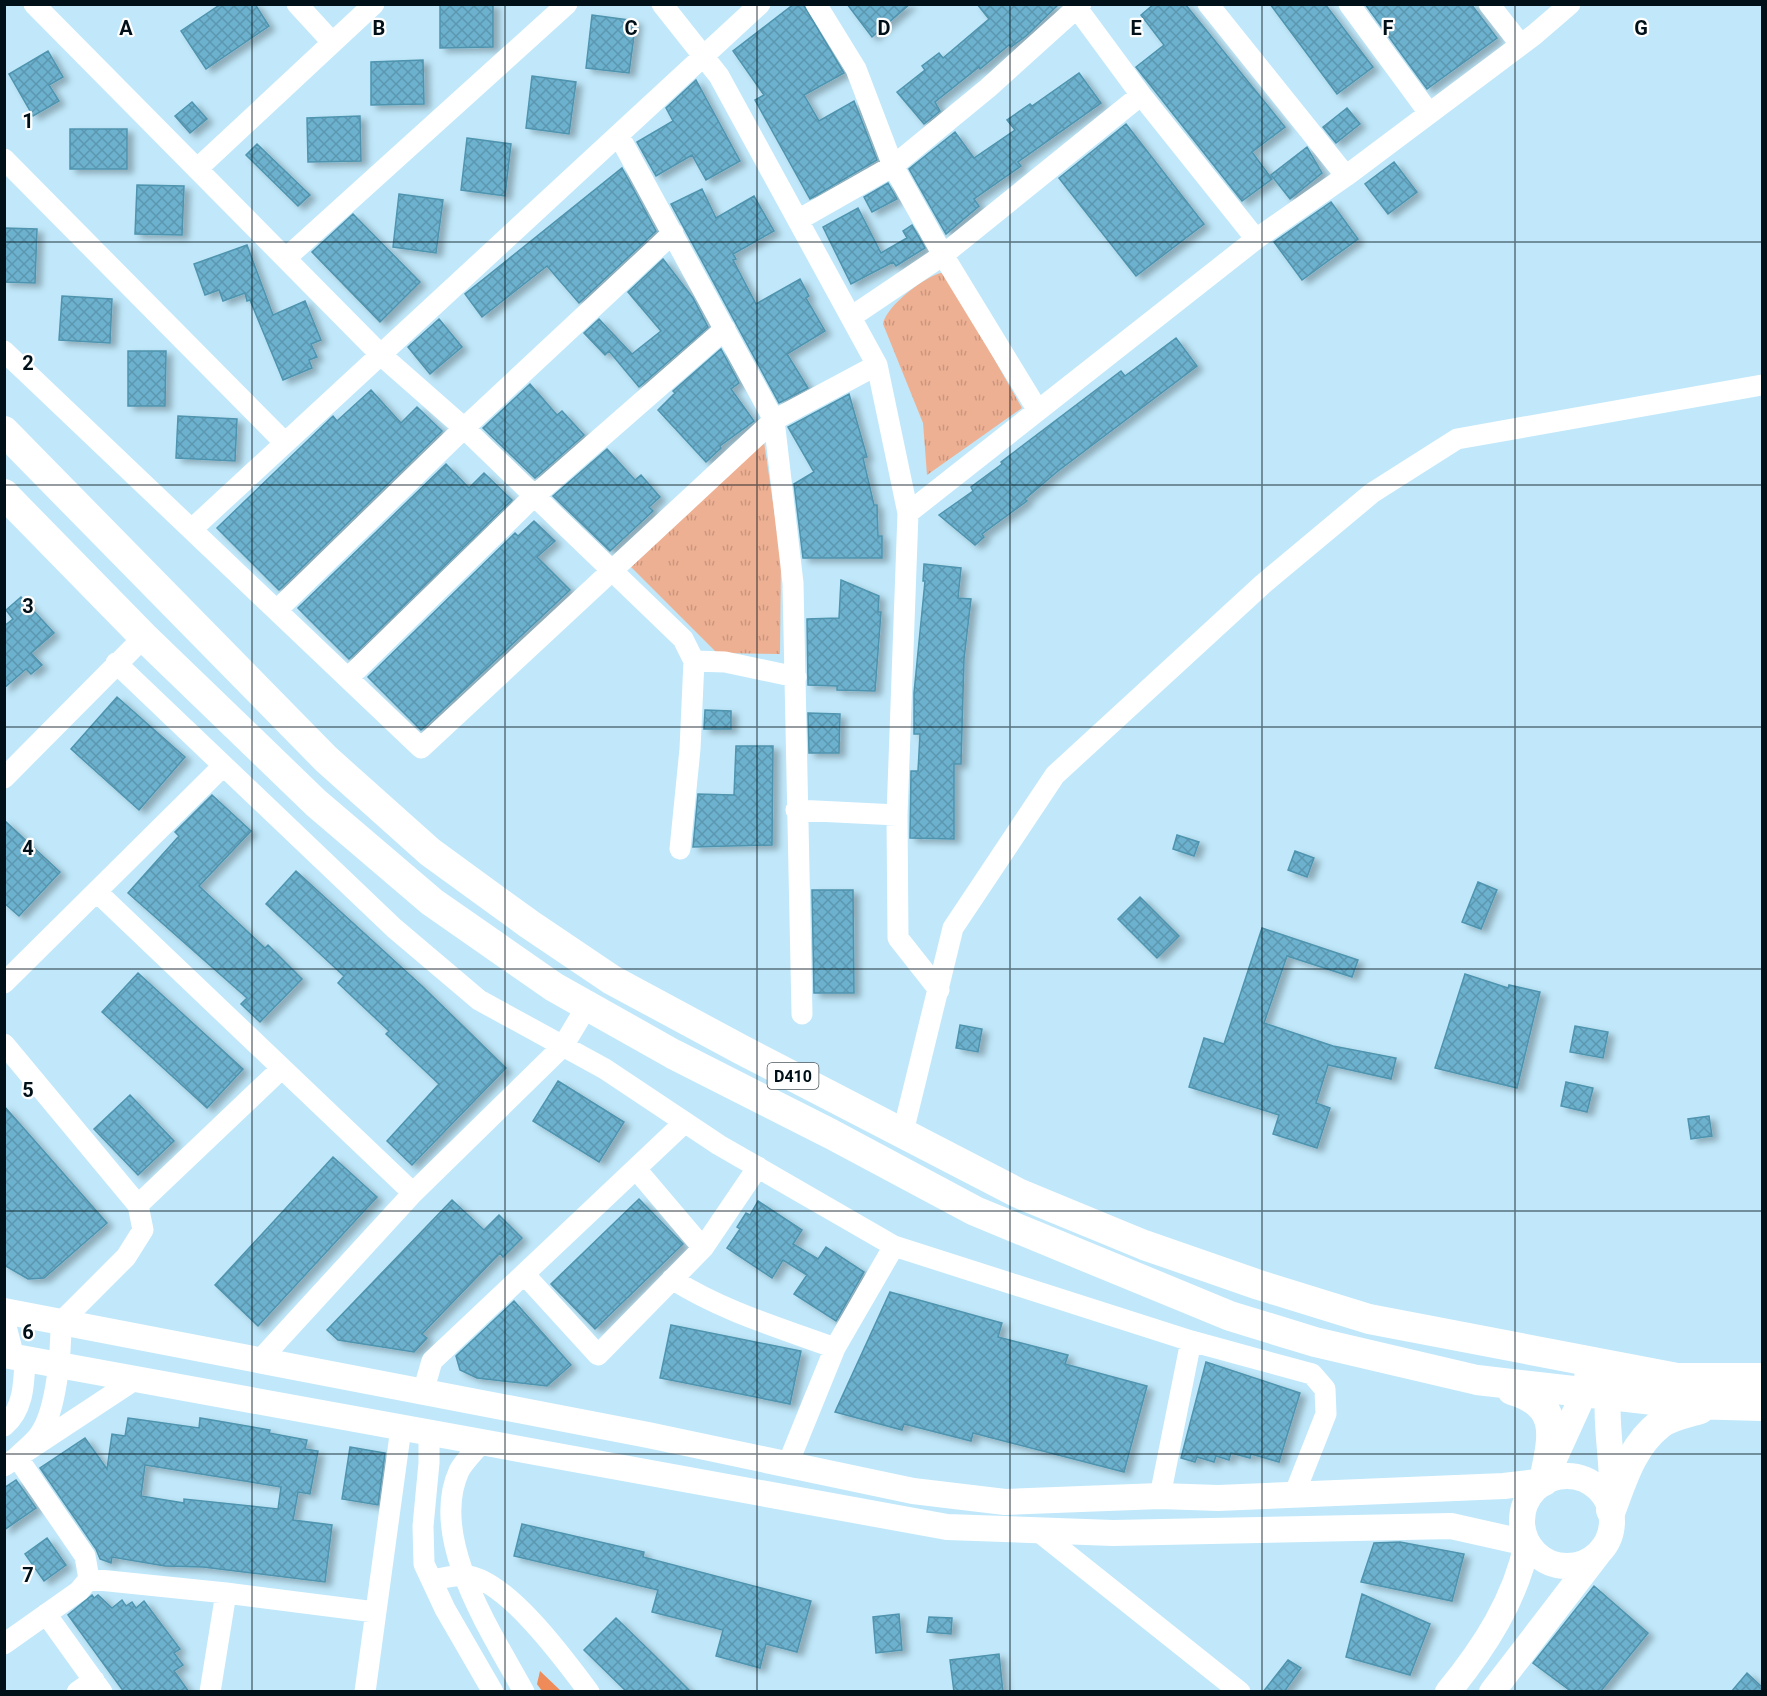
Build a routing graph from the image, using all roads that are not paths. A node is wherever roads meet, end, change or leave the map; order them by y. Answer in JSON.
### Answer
{"nodes":[{"id":1,"x":34,"y":4,"type":"edge"},
{"id":2,"x":297,"y":4,"type":"edge"},
{"id":3,"x":374,"y":4,"type":"edge"},
{"id":4,"x":567,"y":4,"type":"edge"},
{"id":5,"x":662,"y":4,"type":"edge"},
{"id":6,"x":760,"y":4,"type":"edge"},
{"id":7,"x":816,"y":4,"type":"edge"},
{"id":8,"x":1208,"y":4,"type":"edge"},
{"id":9,"x":1349,"y":4,"type":"edge"},
{"id":10,"x":1489,"y":4,"type":"edge"},
{"id":11,"x":1570,"y":4,"type":"edge"},
{"id":12,"x":1077,"y":6,"type":"edge"},
{"id":13,"x":332,"y":42,"type":"junction"},
{"id":14,"x":1521,"y":45,"type":"junction"},
{"id":15,"x":704,"y":56,"type":"junction"},
{"id":16,"x":1141,"y":95,"type":"junction"},
{"id":17,"x":1429,"y":113,"type":"junction"},
{"id":18,"x":619,"y":136,"type":"junction"},
{"id":19,"x":4,"y":159,"type":"edge"},
{"id":20,"x":893,"y":166,"type":"junction"},
{"id":21,"x":197,"y":169,"type":"junction"},
{"id":22,"x":1346,"y":176,"type":"junction"},
{"id":23,"x":798,"y":220,"type":"junction"},
{"id":24,"x":673,"y":233,"type":"junction"},
{"id":25,"x":1256,"y":239,"type":"junction"},
{"id":26,"x":943,"y":255,"type":"junction"},
{"id":27,"x":286,"y":258,"type":"junction"},
{"id":28,"x":851,"y":317,"type":"junction"},
{"id":29,"x":725,"y":329,"type":"junction"},
{"id":30,"x":4,"y":351,"type":"edge"},
{"id":31,"x":381,"y":355,"type":"junction"},
{"id":32,"x":877,"y":365,"type":"junction"},
{"id":33,"x":1762,"y":385,"type":"edge"},
{"id":34,"x":1037,"y":409,"type":"junction"},
{"id":35,"x":774,"y":420,"type":"junction"},
{"id":36,"x":464,"y":428,"type":"junction"},
{"id":37,"x":4,"y":431,"type":"edge"},
{"id":38,"x":285,"y":443,"type":"junction"},
{"id":39,"x":4,"y":494,"type":"edge"},
{"id":40,"x":533,"y":497,"type":"junction"},
{"id":41,"x":908,"y":513,"type":"junction"},
{"id":42,"x":192,"y":529,"type":"junction"},
{"id":43,"x":612,"y":569,"type":"junction"},
{"id":44,"x":277,"y":610,"type":"junction"},
{"id":45,"x":144,"y":637,"type":"junction"},
{"id":46,"x":694,"y":661,"type":"junction"},
{"id":47,"x":116,"y":663,"type":"junction"},
{"id":48,"x":796,"y":677,"type":"junction"},
{"id":49,"x":348,"y":678,"type":"junction"},
{"id":50,"x":223,"y":766,"type":"junction"},
{"id":51,"x":4,"y":778,"type":"edge"},
{"id":52,"x":796,"y":810,"type":"junction"},
{"id":53,"x":897,"y":815,"type":"junction"},
{"id":54,"x":680,"y":849,"type":"dead end"},
{"id":55,"x":97,"y":892,"type":"junction"},
{"id":56,"x":4,"y":984,"type":"edge"},
{"id":57,"x":939,"y":990,"type":"junction"},
{"id":58,"x":587,"y":1005,"type":"junction"},
{"id":59,"x":802,"y":1014,"type":"dead end"},
{"id":60,"x":4,"y":1044,"type":"edge"},
{"id":61,"x":563,"y":1046,"type":"junction"},
{"id":62,"x":281,"y":1069,"type":"junction"},
{"id":63,"x":685,"y":1122,"type":"junction"},
{"id":64,"x":903,"y":1132,"type":"junction"},
{"id":65,"x":758,"y":1167,"type":"junction"},
{"id":66,"x":636,"y":1169,"type":"junction"},
{"id":67,"x":413,"y":1193,"type":"junction"},
{"id":68,"x":138,"y":1205,"type":"junction"},
{"id":69,"x":894,"y":1246,"type":"junction"},
{"id":70,"x":703,"y":1248,"type":"junction"},
{"id":71,"x":524,"y":1274,"type":"junction"},
{"id":72,"x":672,"y":1279,"type":"junction"},
{"id":73,"x":4,"y":1311,"type":"edge"},
{"id":74,"x":4,"y":1319,"type":"edge"},
{"id":75,"x":61,"y":1322,"type":"junction"},
{"id":76,"x":1191,"y":1341,"type":"junction"},
{"id":77,"x":835,"y":1348,"type":"junction"},
{"id":78,"x":15,"y":1357,"type":"edge"},
{"id":79,"x":260,"y":1360,"type":"junction"},
{"id":80,"x":1602,"y":1363,"type":"junction"},
{"id":81,"x":61,"y":1366,"type":"junction"},
{"id":82,"x":1762,"y":1378,"type":"edge"},
{"id":83,"x":136,"y":1379,"type":"junction"},
{"id":84,"x":1477,"y":1380,"type":"junction"},
{"id":85,"x":423,"y":1392,"type":"junction"},
{"id":86,"x":1595,"y":1395,"type":"junction"},
{"id":87,"x":1712,"y":1405,"type":"junction"},
{"id":88,"x":1762,"y":1406,"type":"edge"},
{"id":89,"x":4,"y":1426,"type":"edge"},
{"id":90,"x":401,"y":1428,"type":"junction"},
{"id":91,"x":429,"y":1433,"type":"junction"},
{"id":92,"x":482,"y":1442,"type":"junction"},
{"id":93,"x":11,"y":1462,"type":"edge"},
{"id":94,"x":787,"y":1466,"type":"junction"},
{"id":95,"x":1545,"y":1482,"type":"junction"},
{"id":96,"x":1294,"y":1495,"type":"junction"},
{"id":97,"x":1161,"y":1496,"type":"junction"},
{"id":98,"x":1611,"y":1510,"type":"junction"},
{"id":99,"x":1038,"y":1531,"type":"junction"},
{"id":100,"x":1527,"y":1542,"type":"junction"},
{"id":101,"x":1605,"y":1545,"type":"junction"},
{"id":102,"x":465,"y":1575,"type":"junction"},
{"id":103,"x":89,"y":1579,"type":"junction"},
{"id":104,"x":432,"y":1580,"type":"junction"},
{"id":105,"x":226,"y":1593,"type":"junction"},
{"id":106,"x":375,"y":1612,"type":"junction"},
{"id":107,"x":46,"y":1614,"type":"junction"},
{"id":108,"x":4,"y":1644,"type":"edge"},
{"id":109,"x":91,"y":1688,"type":"edge"},
{"id":110,"x":210,"y":1692,"type":"edge"},
{"id":111,"x":365,"y":1692,"type":"edge"},
{"id":112,"x":493,"y":1692,"type":"edge"},
{"id":113,"x":524,"y":1692,"type":"edge"},
{"id":114,"x":589,"y":1692,"type":"edge"},
{"id":115,"x":1240,"y":1692,"type":"edge"},
{"id":116,"x":1448,"y":1692,"type":"edge"},
{"id":117,"x":1492,"y":1692,"type":"edge"}],
"edges":[{"from":1,"to":21,"type":"street"},
{"from":2,"to":13,"type":"street"},
{"from":3,"to":13,"type":"street"},
{"from":4,"to":27,"type":"street"},
{"from":5,"to":15,"type":"street"},
{"from":6,"to":15,"type":"street"},
{"from":7,"to":20,"type":"street"},
{"from":8,"to":22,"type":"street"},
{"from":9,"to":17,"type":"street"},
{"from":10,"to":14,"type":"street"},
{"from":11,"to":14,"type":"street"},
{"from":12,"to":16,"type":"street"},
{"from":12,"to":20,"type":"street"},
{"from":13,"to":21,"type":"street"},
{"from":14,"to":17,"type":"street"},
{"from":15,"to":18,"type":"street"},
{"from":15,"to":23,"type":"street"},
{"from":16,"to":25,"type":"street"},
{"from":16,"to":26,"type":"street"},
{"from":17,"to":22,"type":"street"},
{"from":18,"to":24,"type":"street"},
{"from":18,"to":31,"type":"street"},
{"from":19,"to":38,"type":"street"},
{"from":20,"to":23,"type":"street"},
{"from":20,"to":26,"type":"street"},
{"from":21,"to":27,"type":"street"},
{"from":22,"to":25,"type":"street"},
{"from":23,"to":28,"type":"street"},
{"from":24,"to":29,"type":"street"},
{"from":24,"to":36,"type":"street"},
{"from":25,"to":34,"type":"street"},
{"from":26,"to":28,"type":"street"},
{"from":26,"to":34,"type":"street"},
{"from":27,"to":31,"type":"street"},
{"from":28,"to":32,"type":"street"},
{"from":29,"to":35,"type":"street"},
{"from":29,"to":40,"type":"street"},
{"from":30,"to":42,"type":"street"},
{"from":31,"to":36,"type":"street"},
{"from":31,"to":38,"type":"street"},
{"from":32,"to":35,"type":"street"},
{"from":32,"to":41,"type":"street"},
{"from":33,"to":57,"type":"street"},
{"from":34,"to":41,"type":"street"},
{"from":35,"to":43,"type":"street"},
{"from":35,"to":48,"type":"street"},
{"from":36,"to":40,"type":"street"},
{"from":36,"to":44,"type":"street"},
{"from":37,"to":64,"type":"highway","number":"D410"},
{"from":38,"to":42,"type":"street"},
{"from":39,"to":45,"type":"highway","number":"D410"},
{"from":40,"to":43,"type":"street"},
{"from":40,"to":49,"type":"street"},
{"from":41,"to":53,"type":"street"},
{"from":42,"to":44,"type":"street"},
{"from":43,"to":46,"type":"street"},
{"from":43,"to":49,"type":"street"},
{"from":44,"to":49,"type":"street"},
{"from":45,"to":47,"type":"street"},
{"from":45,"to":58,"type":"highway","number":"D410"},
{"from":46,"to":48,"type":"street"},
{"from":46,"to":54,"type":"street"},
{"from":47,"to":50,"type":"street"},
{"from":47,"to":51,"type":"street"},
{"from":48,"to":52,"type":"street"},
{"from":50,"to":55,"type":"street"},
{"from":50,"to":61,"type":"street"},
{"from":52,"to":53,"type":"street"},
{"from":52,"to":59,"type":"street"},
{"from":53,"to":57,"type":"street"},
{"from":55,"to":56,"type":"street"},
{"from":55,"to":62,"type":"street"},
{"from":57,"to":64,"type":"street"},
{"from":58,"to":61,"type":"street"},
{"from":58,"to":84,"type":"highway","number":"D410"},
{"from":60,"to":68,"type":"street"},
{"from":61,"to":63,"type":"street"},
{"from":61,"to":67,"type":"street"},
{"from":62,"to":67,"type":"street"},
{"from":62,"to":68,"type":"street"},
{"from":63,"to":65,"type":"street"},
{"from":63,"to":66,"type":"street"},
{"from":64,"to":80,"type":"highway","number":"D410"},
{"from":65,"to":69,"type":"street"},
{"from":65,"to":70,"type":"street"},
{"from":66,"to":70,"type":"street"},
{"from":66,"to":71,"type":"street"},
{"from":67,"to":79,"type":"street"},
{"from":68,"to":75,"type":"street"},
{"from":69,"to":76,"type":"street"},
{"from":69,"to":77,"type":"street"},
{"from":70,"to":72,"type":"street"},
{"from":71,"to":72,"type":"street"},
{"from":71,"to":85,"type":"street"},
{"from":72,"to":77,"type":"street"},
{"from":73,"to":75,"type":"main road"},
{"from":74,"to":78,"type":"street"},
{"from":75,"to":79,"type":"main road"},
{"from":75,"to":81,"type":"street"},
{"from":76,"to":96,"type":"street"},
{"from":76,"to":97,"type":"street"},
{"from":77,"to":94,"type":"street"},
{"from":78,"to":81,"type":"main road"},
{"from":78,"to":89,"type":"street"},
{"from":79,"to":85,"type":"main road"},
{"from":80,"to":82,"type":"highway","number":"D410"},
{"from":80,"to":86,"type":"main road"},
{"from":81,"to":83,"type":"main road"},
{"from":81,"to":93,"type":"street"},
{"from":83,"to":90,"type":"main road"},
{"from":83,"to":93,"type":"street"},
{"from":84,"to":86,"type":"highway","number":"D410"},
{"from":84,"to":95,"type":"highway"},
{"from":85,"to":94,"type":"main road"},
{"from":86,"to":87,"type":"highway","number":"D410"},
{"from":86,"to":95,"type":"main road"},
{"from":86,"to":98,"type":"main road"},
{"from":87,"to":88,"type":"highway","number":"D410"},
{"from":87,"to":98,"type":"highway"},
{"from":90,"to":91,"type":"main road"},
{"from":90,"to":106,"type":"street"},
{"from":91,"to":92,"type":"main road"},
{"from":91,"to":104,"type":"street"},
{"from":92,"to":99,"type":"main road"},
{"from":92,"to":102,"type":"street"},
{"from":93,"to":103,"type":"street"},
{"from":94,"to":97,"type":"main road"},
{"from":95,"to":96,"type":"main road"},
{"from":95,"to":98,"type":"main road"},
{"from":95,"to":100,"type":"main road"},
{"from":96,"to":97,"type":"main road"},
{"from":98,"to":101,"type":"main road"},
{"from":99,"to":100,"type":"main road"},
{"from":99,"to":115,"type":"street"},
{"from":100,"to":101,"type":"main road"},
{"from":100,"to":116,"type":"main road"},
{"from":101,"to":117,"type":"main road"},
{"from":102,"to":104,"type":"street"},
{"from":102,"to":113,"type":"street"},
{"from":102,"to":114,"type":"street"},
{"from":103,"to":105,"type":"street"},
{"from":103,"to":107,"type":"street"},
{"from":104,"to":112,"type":"street"},
{"from":105,"to":106,"type":"street"},
{"from":105,"to":110,"type":"street"},
{"from":106,"to":111,"type":"street"},
{"from":107,"to":108,"type":"street"},
{"from":107,"to":109,"type":"street"}]}
